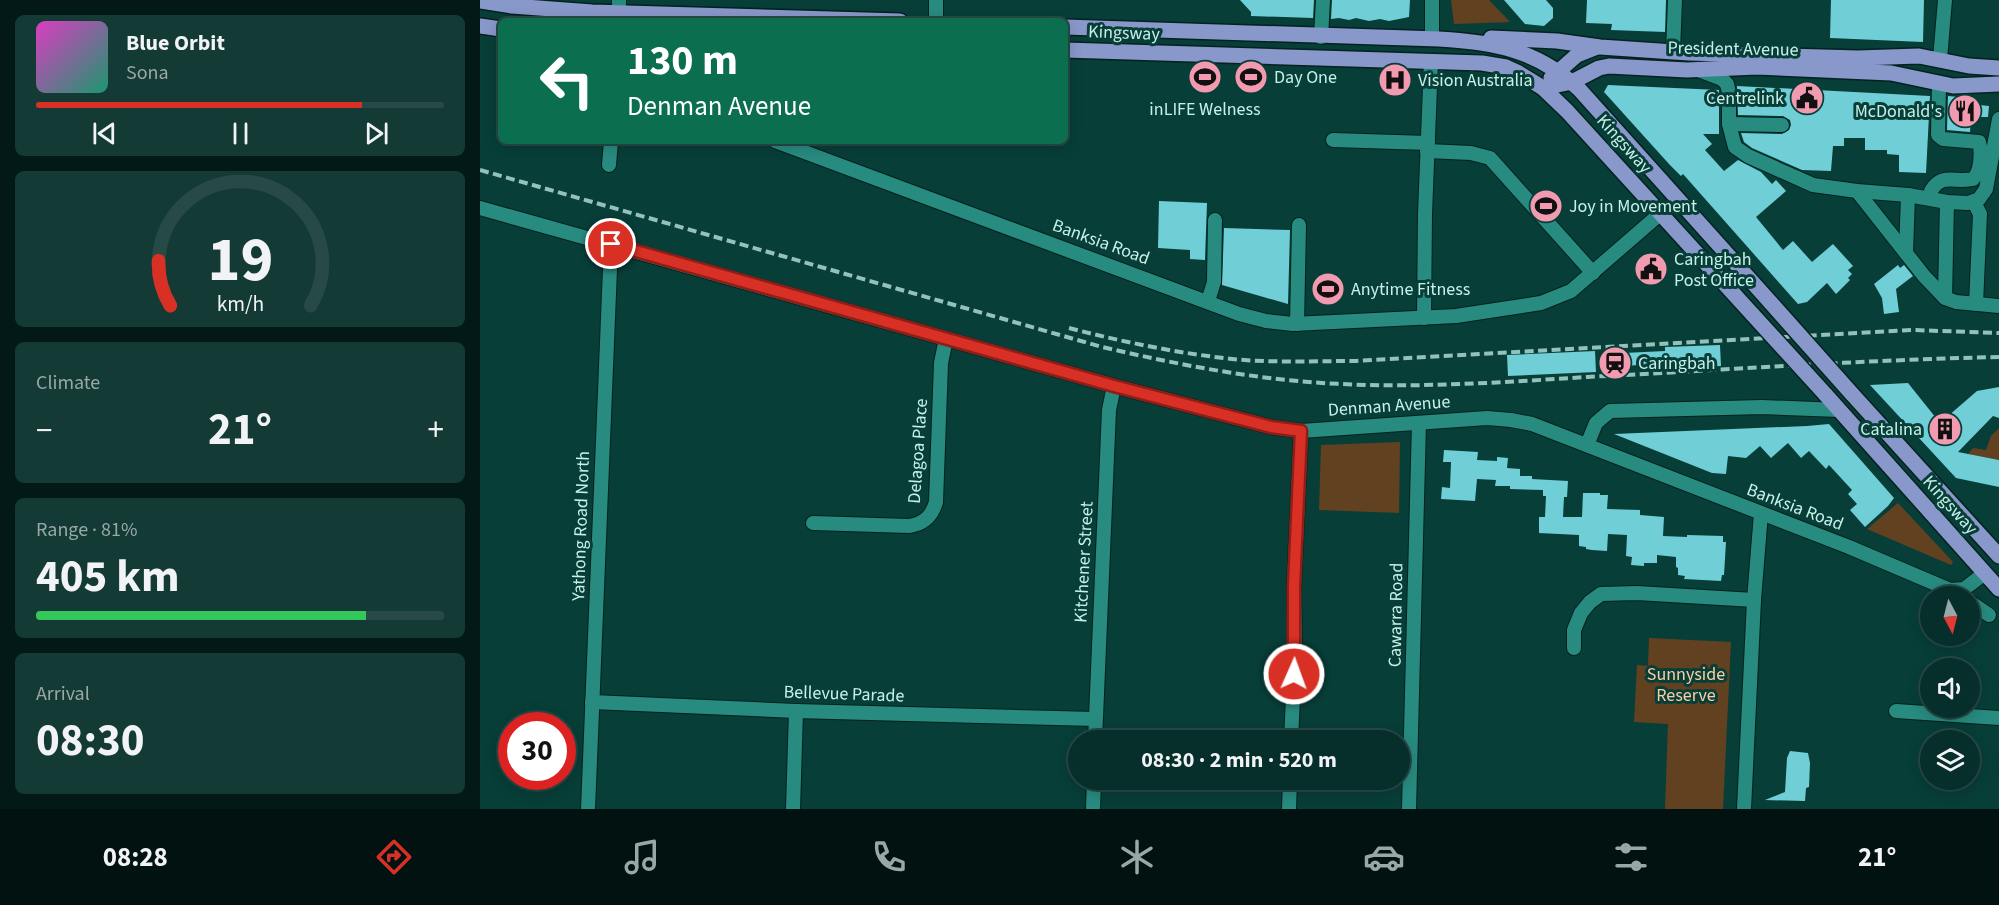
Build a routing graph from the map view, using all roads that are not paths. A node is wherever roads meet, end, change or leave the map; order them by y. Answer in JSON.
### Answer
{"nodes":[{"id":1,"x":936,"y":0,"type":"edge"},
{"id":2,"x":1323,"y":0,"type":"edge"},
{"id":3,"x":1432,"y":0,"type":"edge"},
{"id":4,"x":1676,"y":0,"type":"edge"},
{"id":5,"x":1945,"y":0,"type":"edge"},
{"id":6,"x":480,"y":1,"type":"edge"},
{"id":7,"x":619,"y":11,"type":"edge"},
{"id":8,"x":816,"y":18,"type":"edge"},
{"id":9,"x":936,"y":18,"type":"edge"},
{"id":10,"x":480,"y":26,"type":"edge"},
{"id":11,"x":1068,"y":27,"type":"edge"},
{"id":12,"x":498,"y":29,"type":"edge"},
{"id":13,"x":1321,"y":37,"type":"junction"},
{"id":14,"x":1435,"y":39,"type":"junction"},
{"id":15,"x":1600,"y":47,"type":"junction"},
{"id":16,"x":1068,"y":50,"type":"edge"},
{"id":17,"x":1673,"y":52,"type":"junction"},
{"id":18,"x":1940,"y":59,"type":"junction"},
{"id":19,"x":1431,"y":62,"type":"junction"},
{"id":20,"x":1671,"y":69,"type":"junction"},
{"id":21,"x":1999,"y":69,"type":"edge"},
{"id":22,"x":1696,"y":70,"type":"junction"},
{"id":23,"x":1557,"y":71,"type":"junction"},
{"id":24,"x":1572,"y":82,"type":"junction"},
{"id":25,"x":1999,"y":83,"type":"edge"},
{"id":26,"x":1939,"y":84,"type":"junction"},
{"id":27,"x":1543,"y":88,"type":"junction"},
{"id":28,"x":1999,"y":118,"type":"edge"},
{"id":29,"x":1729,"y":124,"type":"junction"},
{"id":30,"x":1782,"y":125,"type":"dead end"},
{"id":31,"x":1333,"y":140,"type":"dead end"},
{"id":32,"x":611,"y":144,"type":"edge"},
{"id":33,"x":783,"y":144,"type":"edge"},
{"id":34,"x":1428,"y":147,"type":"junction"},
{"id":35,"x":609,"y":165,"type":"dead end"},
{"id":36,"x":1857,"y":191,"type":"junction"},
{"id":37,"x":1908,"y":195,"type":"junction"},
{"id":38,"x":1931,"y":195,"type":"junction"},
{"id":39,"x":1677,"y":198,"type":"junction"},
{"id":40,"x":1947,"y":202,"type":"junction"},
{"id":41,"x":1974,"y":202,"type":"junction"},
{"id":42,"x":480,"y":208,"type":"edge"},
{"id":43,"x":1661,"y":213,"type":"junction"},
{"id":44,"x":1215,"y":220,"type":"dead end"},
{"id":45,"x":1299,"y":225,"type":"dead end"},
{"id":46,"x":611,"y":244,"type":"junction"},
{"id":47,"x":1906,"y":253,"type":"junction"},
{"id":48,"x":1593,"y":273,"type":"junction"},
{"id":49,"x":1945,"y":298,"type":"junction"},
{"id":50,"x":1208,"y":301,"type":"junction"},
{"id":51,"x":1976,"y":304,"type":"junction"},
{"id":52,"x":1999,"y":306,"type":"edge"},
{"id":53,"x":1424,"y":318,"type":"junction"},
{"id":54,"x":1297,"y":324,"type":"junction"},
{"id":55,"x":946,"y":339,"type":"junction"},
{"id":56,"x":1114,"y":386,"type":"junction"},
{"id":57,"x":1839,"y":410,"type":"junction"},
{"id":58,"x":1419,"y":423,"type":"junction"},
{"id":59,"x":1301,"y":431,"type":"junction"},
{"id":60,"x":1587,"y":445,"type":"junction"},
{"id":61,"x":1761,"y":513,"type":"junction"},
{"id":62,"x":813,"y":523,"type":"dead end"},
{"id":63,"x":1999,"y":556,"type":"edge"},
{"id":64,"x":1985,"y":573,"type":"junction"},
{"id":65,"x":1939,"y":586,"type":"edge"},
{"id":66,"x":1970,"y":586,"type":"edge"},
{"id":67,"x":1999,"y":589,"type":"edge"},
{"id":68,"x":1754,"y":600,"type":"junction"},
{"id":69,"x":1980,"y":609,"type":"edge"},
{"id":70,"x":1989,"y":615,"type":"dead end"},
{"id":71,"x":1574,"y":648,"type":"dead end"},
{"id":72,"x":592,"y":702,"type":"junction"},
{"id":73,"x":796,"y":711,"type":"junction"},
{"id":74,"x":1896,"y":711,"type":"dead end"},
{"id":75,"x":1995,"y":715,"type":"edge"},
{"id":76,"x":1095,"y":719,"type":"junction"},
{"id":77,"x":1095,"y":730,"type":"edge"},
{"id":78,"x":1291,"y":730,"type":"edge"},
{"id":79,"x":1094,"y":790,"type":"edge"},
{"id":80,"x":1290,"y":790,"type":"edge"},
{"id":81,"x":588,"y":809,"type":"edge"},
{"id":82,"x":793,"y":809,"type":"edge"},
{"id":83,"x":1093,"y":809,"type":"edge"},
{"id":84,"x":1289,"y":809,"type":"edge"},
{"id":85,"x":1409,"y":809,"type":"edge"},
{"id":86,"x":1744,"y":809,"type":"edge"}],
"edges":[{"from":1,"to":9,"type":"street"},
{"from":2,"to":13,"type":"street"},
{"from":3,"to":14,"type":"street"},
{"from":4,"to":17,"type":"street"},
{"from":5,"to":18,"type":"street"},
{"from":6,"to":7,"type":"main road"},
{"from":7,"to":8,"type":"main road"},
{"from":10,"to":12,"type":"main road"},
{"from":11,"to":13,"type":"main road","name":"Kingsway"},
{"from":13,"to":14,"type":"main road","name":"Kingsway"},
{"from":14,"to":15,"type":"main road","name":"President Avenue"},
{"from":14,"to":19,"type":"main road"},
{"from":14,"to":23,"type":"main road","name":"Kingsway"},
{"from":15,"to":17,"type":"main road","name":"President Avenue"},
{"from":15,"to":23,"type":"main road","name":"President Avenue"},
{"from":16,"to":19,"type":"main road","name":"Kingsway"},
{"from":17,"to":18,"type":"main road","name":"President Avenue"},
{"from":17,"to":20,"type":"main road"},
{"from":18,"to":21,"type":"main road","name":"President Avenue"},
{"from":18,"to":25,"type":"main road"},
{"from":19,"to":27,"type":"main road","name":"Kingsway"},
{"from":19,"to":34,"type":"street"},
{"from":20,"to":22,"type":"main road","name":"President Avenue"},
{"from":20,"to":24,"type":"main road","name":"President Avenue"},
{"from":22,"to":26,"type":"main road","name":"President Avenue"},
{"from":22,"to":29,"type":"street"},
{"from":23,"to":24,"type":"main road","name":"Kingsway"},
{"from":23,"to":27,"type":"main road","name":"President Avenue"},
{"from":24,"to":27,"type":"main road","name":"President Avenue"},
{"from":24,"to":39,"type":"main road","name":"Kingsway"},
{"from":25,"to":26,"type":"main road","name":"President Avenue"},
{"from":26,"to":38,"type":"street"},
{"from":27,"to":43,"type":"main road","name":"Kingsway"},
{"from":28,"to":41,"type":"street"},
{"from":29,"to":30,"type":"street"},
{"from":29,"to":36,"type":"street"},
{"from":31,"to":34,"type":"street"},
{"from":32,"to":35,"type":"street"},
{"from":33,"to":50,"type":"street","name":"Banksia Road"},
{"from":34,"to":48,"type":"street"},
{"from":34,"to":53,"type":"street"},
{"from":36,"to":37,"type":"street"},
{"from":36,"to":47,"type":"street"},
{"from":37,"to":38,"type":"street"},
{"from":37,"to":47,"type":"street"},
{"from":38,"to":40,"type":"street"},
{"from":39,"to":43,"type":"main road"},
{"from":39,"to":63,"type":"main road","name":"Kingsway","bridge":true},
{"from":40,"to":41,"type":"street"},
{"from":40,"to":49,"type":"street"},
{"from":41,"to":51,"type":"street"},
{"from":42,"to":46,"type":"street","name":"Denman Avenue"},
{"from":43,"to":48,"type":"street","name":"Banksia Road"},
{"from":43,"to":57,"type":"main road","name":"Kingsway","bridge":true},
{"from":44,"to":50,"type":"street"},
{"from":45,"to":54,"type":"street"},
{"from":46,"to":55,"type":"street","name":"Denman Avenue"},
{"from":46,"to":72,"type":"street","name":"Yathong Road North"},
{"from":47,"to":49,"type":"street"},
{"from":48,"to":53,"type":"street","name":"Banksia Road"},
{"from":49,"to":51,"type":"street"},
{"from":50,"to":54,"type":"street","name":"Banksia Road"},
{"from":51,"to":52,"type":"street"},
{"from":53,"to":54,"type":"street","name":"Banksia Road"},
{"from":55,"to":56,"type":"street","name":"Denman Avenue"},
{"from":55,"to":62,"type":"street","name":"Delagoa Place"},
{"from":56,"to":59,"type":"street","name":"Denman Avenue"},
{"from":56,"to":76,"type":"street","name":"Kitchener Street"},
{"from":57,"to":60,"type":"street"},
{"from":57,"to":64,"type":"main road","name":"Kingsway"},
{"from":58,"to":59,"type":"street","name":"Denman Avenue"},
{"from":58,"to":60,"type":"street","name":"Denman Avenue"},
{"from":58,"to":85,"type":"street","name":"Cawarra Road"},
{"from":59,"to":78,"type":"street"},
{"from":60,"to":61,"type":"street","name":"Banksia Road"},
{"from":61,"to":65,"type":"street","name":"Banksia Road"},
{"from":61,"to":68,"type":"street"},
{"from":64,"to":66,"type":"street","name":"Banksia Road"},
{"from":64,"to":67,"type":"main road","name":"Kingsway"},
{"from":68,"to":71,"type":"street"},
{"from":68,"to":86,"type":"street"},
{"from":69,"to":70,"type":"street"},
{"from":72,"to":73,"type":"street","name":"Bellevue Parade"},
{"from":72,"to":81,"type":"street","name":"Yathong Road North"},
{"from":73,"to":76,"type":"street","name":"Bellevue Parade"},
{"from":73,"to":82,"type":"street"},
{"from":74,"to":75,"type":"street"},
{"from":76,"to":77,"type":"street","name":"Kitchener Street"},
{"from":79,"to":83,"type":"street"},
{"from":80,"to":84,"type":"street"}]}
